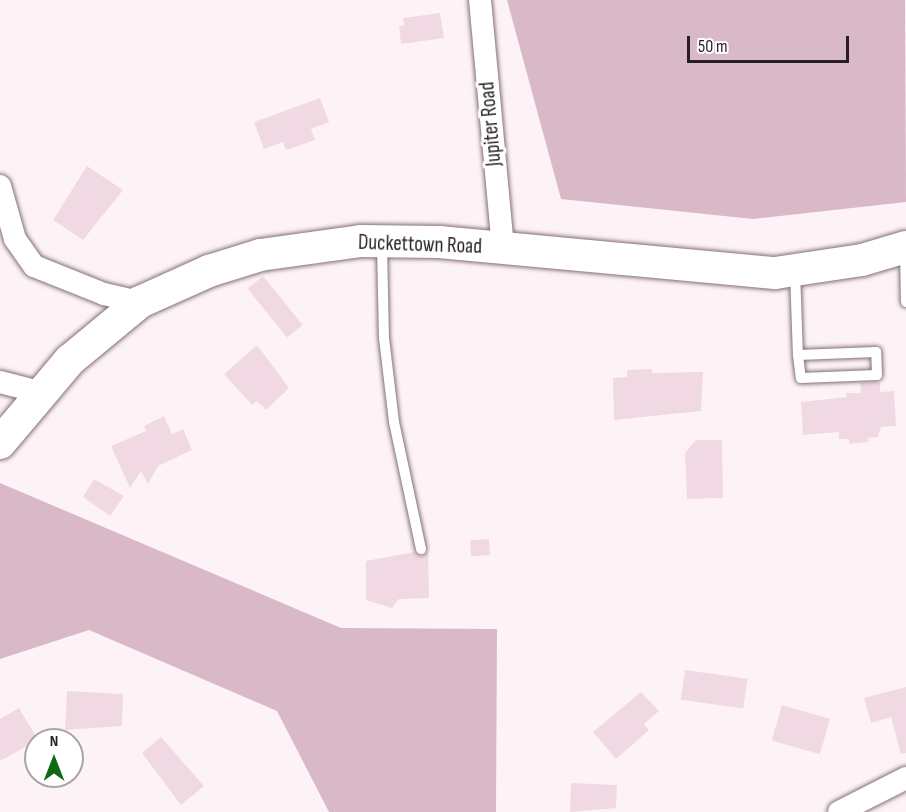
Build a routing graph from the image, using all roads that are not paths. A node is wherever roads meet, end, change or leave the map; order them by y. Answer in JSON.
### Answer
{"nodes":[{"id":1,"x":480,"y":0,"type":"edge"},
{"id":2,"x":0,"y":186,"type":"edge"},
{"id":3,"x":382,"y":242,"type":"junction"},
{"id":4,"x":906,"y":247,"type":"edge"},
{"id":5,"x":503,"y":249,"type":"junction"},
{"id":6,"x":795,"y":271,"type":"junction"},
{"id":7,"x":140,"y":302,"type":"junction"},
{"id":8,"x":906,"y":302,"type":"edge"},
{"id":9,"x":798,"y":355,"type":"junction"},
{"id":10,"x":0,"y":382,"type":"edge"},
{"id":11,"x":39,"y":392,"type":"junction"},
{"id":12,"x":0,"y":443,"type":"edge"},
{"id":13,"x":421,"y":549,"type":"dead end"},
{"id":14,"x":906,"y":778,"type":"edge"},
{"id":15,"x":839,"y":812,"type":"edge"}],
"edges":[{"from":1,"to":5,"type":"street","name":"Jupiter Road"},
{"from":2,"to":7,"type":"street"},
{"from":3,"to":5,"type":"street","name":"Duckettown Road"},
{"from":3,"to":7,"type":"street","name":"Duckettown Road"},
{"from":3,"to":13,"type":"lane"},
{"from":4,"to":6,"type":"street","name":"Duckettown Road"},
{"from":4,"to":8,"type":"lane"},
{"from":5,"to":6,"type":"street","name":"Duckettown Road"},
{"from":6,"to":9,"type":"lane"},
{"from":7,"to":11,"type":"street","name":"Duckettown Road"},
{"from":9,"to":9,"type":"lane"},
{"from":10,"to":11,"type":"street"},
{"from":11,"to":12,"type":"street","name":"Duckettown Road"},
{"from":14,"to":15,"type":"street"}]}
